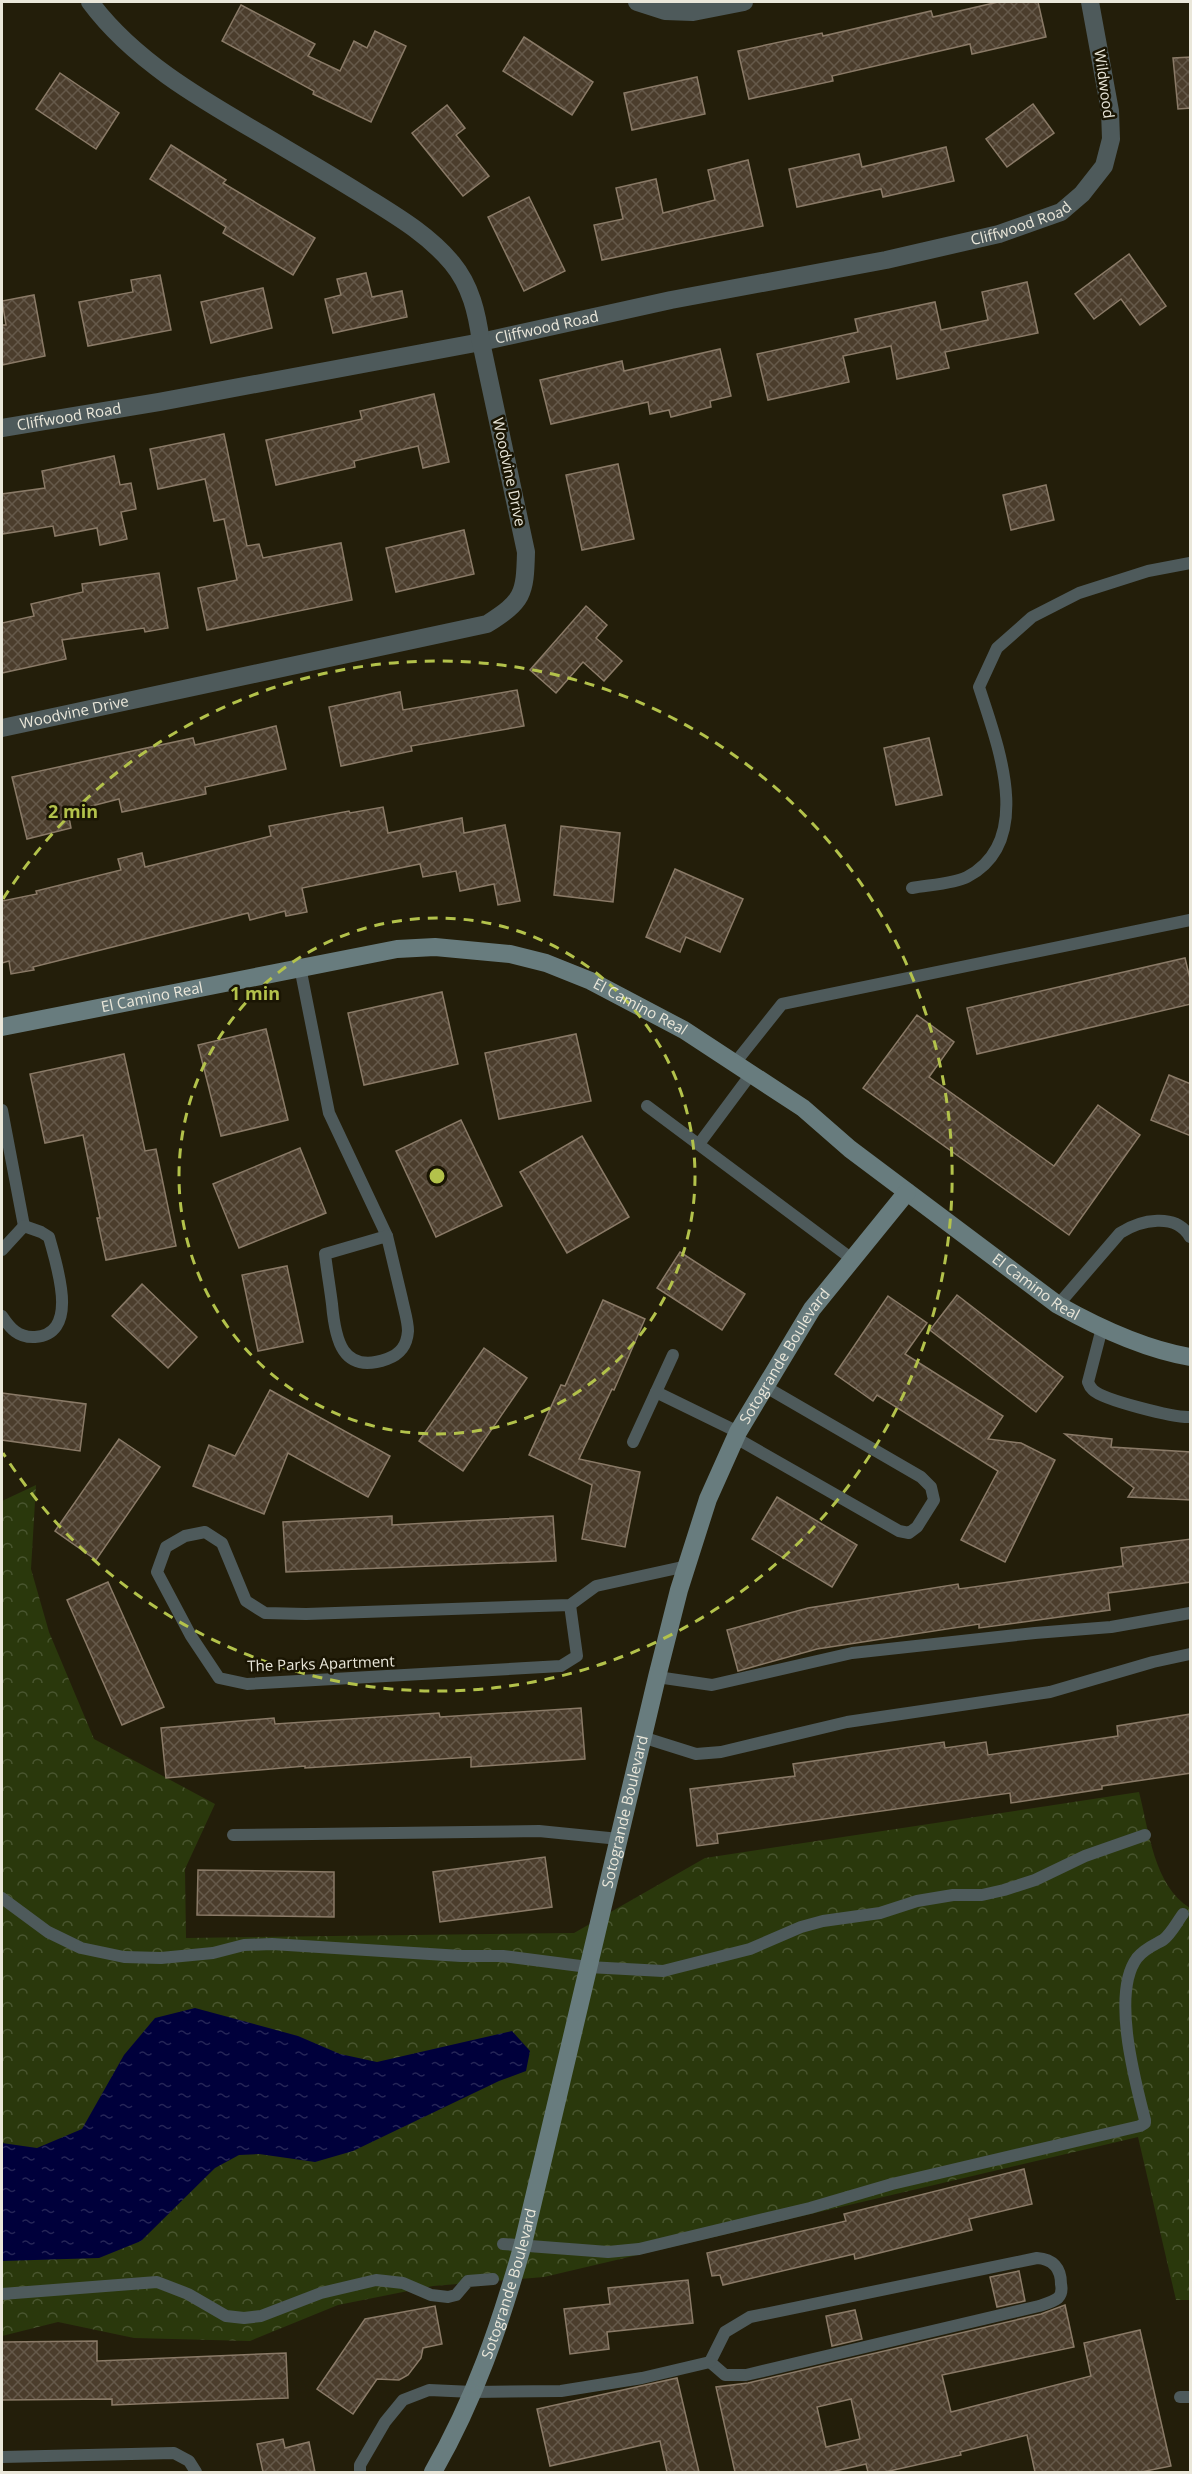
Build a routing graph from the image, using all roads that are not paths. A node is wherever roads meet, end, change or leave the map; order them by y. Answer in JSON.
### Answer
{"nodes":[{"id":1,"x":90,"y":2,"type":"edge"},
{"id":2,"x":637,"y":2,"type":"edge"},
{"id":3,"x":744,"y":2,"type":"edge"},
{"id":4,"x":1090,"y":2,"type":"edge"},
{"id":5,"x":1082,"y":195,"type":"joint"},
{"id":6,"x":481,"y":342,"type":"junction"},
{"id":7,"x":2,"y":428,"type":"edge"},
{"id":8,"x":1191,"y":563,"type":"edge"},
{"id":9,"x":2,"y":728,"type":"edge"},
{"id":10,"x":912,"y":888,"type":"dead end"},
{"id":11,"x":1191,"y":920,"type":"edge"},
{"id":12,"x":300,"y":967,"type":"junction"},
{"id":13,"x":2,"y":1027,"type":"edge"},
{"id":14,"x":735,"y":1064,"type":"junction"},
{"id":15,"x":751,"y":1074,"type":"junction"},
{"id":16,"x":647,"y":1106,"type":"dead end"},
{"id":17,"x":2,"y":1110,"type":"edge"},
{"id":18,"x":699,"y":1144,"type":"junction"},
{"id":19,"x":907,"y":1192,"type":"junction"},
{"id":20,"x":24,"y":1226,"type":"junction"},
{"id":21,"x":387,"y":1236,"type":"junction"},
{"id":22,"x":1191,"y":1237,"type":"edge"},
{"id":23,"x":2,"y":1250,"type":"edge"},
{"id":24,"x":852,"y":1259,"type":"junction"},
{"id":25,"x":1058,"y":1305,"type":"junction"},
{"id":26,"x":2,"y":1316,"type":"edge"},
{"id":27,"x":1102,"y":1328,"type":"junction"},
{"id":28,"x":673,"y":1355,"type":"dead end"},
{"id":29,"x":1191,"y":1357,"type":"edge"},
{"id":30,"x":764,"y":1386,"type":"junction"},
{"id":31,"x":656,"y":1392,"type":"junction"},
{"id":32,"x":1191,"y":1417,"type":"edge"},
{"id":33,"x":737,"y":1435,"type":"junction"},
{"id":34,"x":633,"y":1442,"type":"dead end"},
{"id":35,"x":687,"y":1566,"type":"junction"},
{"id":36,"x":570,"y":1605,"type":"junction"},
{"id":37,"x":1191,"y":1612,"type":"edge"},
{"id":38,"x":1191,"y":1654,"type":"edge"},
{"id":39,"x":657,"y":1677,"type":"junction"},
{"id":40,"x":642,"y":1737,"type":"junction"},
{"id":41,"x":233,"y":1835,"type":"dead end"},
{"id":42,"x":1145,"y":1835,"type":"dead end"},
{"id":43,"x":619,"y":1839,"type":"junction"},
{"id":44,"x":2,"y":1898,"type":"edge"},
{"id":45,"x":1183,"y":1914,"type":"dead end"},
{"id":46,"x":588,"y":1967,"type":"junction"},
{"id":47,"x":503,"y":2244,"type":"dead end"},
{"id":48,"x":523,"y":2244,"type":"junction"},
{"id":49,"x":493,"y":2279,"type":"dead end"},
{"id":50,"x":2,"y":2294,"type":"edge"},
{"id":51,"x":710,"y":2362,"type":"junction"},
{"id":52,"x":473,"y":2392,"type":"junction"},
{"id":53,"x":2,"y":2457,"type":"edge"},
{"id":54,"x":196,"y":2472,"type":"edge"},
{"id":55,"x":360,"y":2472,"type":"edge"},
{"id":56,"x":433,"y":2472,"type":"edge"}],
"edges":[{"from":1,"to":6,"type":"street","name":"Woodvine Drive"},
{"from":2,"to":3,"type":"street"},
{"from":4,"to":5,"type":"street","name":"Wildwood"},
{"from":5,"to":6,"type":"street","name":"Cliffwood Road"},
{"from":6,"to":7,"type":"street","name":"Cliffwood Road"},
{"from":6,"to":9,"type":"street","name":"Woodvine Drive"},
{"from":8,"to":10,"type":"lane"},
{"from":11,"to":14,"type":"lane"},
{"from":12,"to":13,"type":"street","name":"El Camino Real"},
{"from":12,"to":14,"type":"street","name":"El Camino Real"},
{"from":12,"to":21,"type":"lane"},
{"from":14,"to":15,"type":"street","name":"El Camino Real"},
{"from":15,"to":18,"type":"lane"},
{"from":15,"to":19,"type":"street","name":"El Camino Real"},
{"from":16,"to":18,"type":"lane"},
{"from":17,"to":20,"type":"lane"},
{"from":18,"to":24,"type":"lane"},
{"from":19,"to":24,"type":"street","name":"Sotogrande Boulevard"},
{"from":19,"to":25,"type":"street","name":"El Camino Real"},
{"from":20,"to":23,"type":"lane"},
{"from":20,"to":26,"type":"lane"},
{"from":21,"to":21,"type":"lane"},
{"from":22,"to":25,"type":"lane"},
{"from":24,"to":30,"type":"street","name":"Sotogrande Boulevard"},
{"from":25,"to":27,"type":"street","name":"El Camino Real"},
{"from":27,"to":29,"type":"street","name":"El Camino Real"},
{"from":27,"to":32,"type":"lane"},
{"from":28,"to":31,"type":"lane"},
{"from":30,"to":33,"type":"street","name":"Sotogrande Boulevard"},
{"from":30,"to":33,"type":"lane"},
{"from":31,"to":33,"type":"lane"},
{"from":31,"to":34,"type":"lane"},
{"from":33,"to":35,"type":"street","name":"Sotogrande Boulevard"},
{"from":35,"to":36,"type":"lane"},
{"from":35,"to":39,"type":"street","name":"Sotogrande Boulevard"},
{"from":36,"to":36,"type":"lane","name":"The Parks Apartment"},
{"from":37,"to":39,"type":"lane"},
{"from":38,"to":40,"type":"lane"},
{"from":39,"to":40,"type":"street","name":"Sotogrande Boulevard"},
{"from":40,"to":43,"type":"street","name":"Sotogrande Boulevard"},
{"from":41,"to":43,"type":"lane"},
{"from":42,"to":46,"type":"lane"},
{"from":43,"to":46,"type":"street","name":"Sotogrande Boulevard"},
{"from":44,"to":46,"type":"lane"},
{"from":45,"to":48,"type":"lane"},
{"from":46,"to":48,"type":"street","name":"Sotogrande Boulevard"},
{"from":47,"to":48,"type":"lane"},
{"from":48,"to":52,"type":"street","name":"Sotogrande Boulevard"},
{"from":49,"to":50,"type":"lane"},
{"from":51,"to":51,"type":"lane"},
{"from":51,"to":52,"type":"lane"},
{"from":52,"to":55,"type":"lane"},
{"from":52,"to":56,"type":"street","name":"Sotogrande Boulevard"},
{"from":53,"to":54,"type":"lane"}]}
